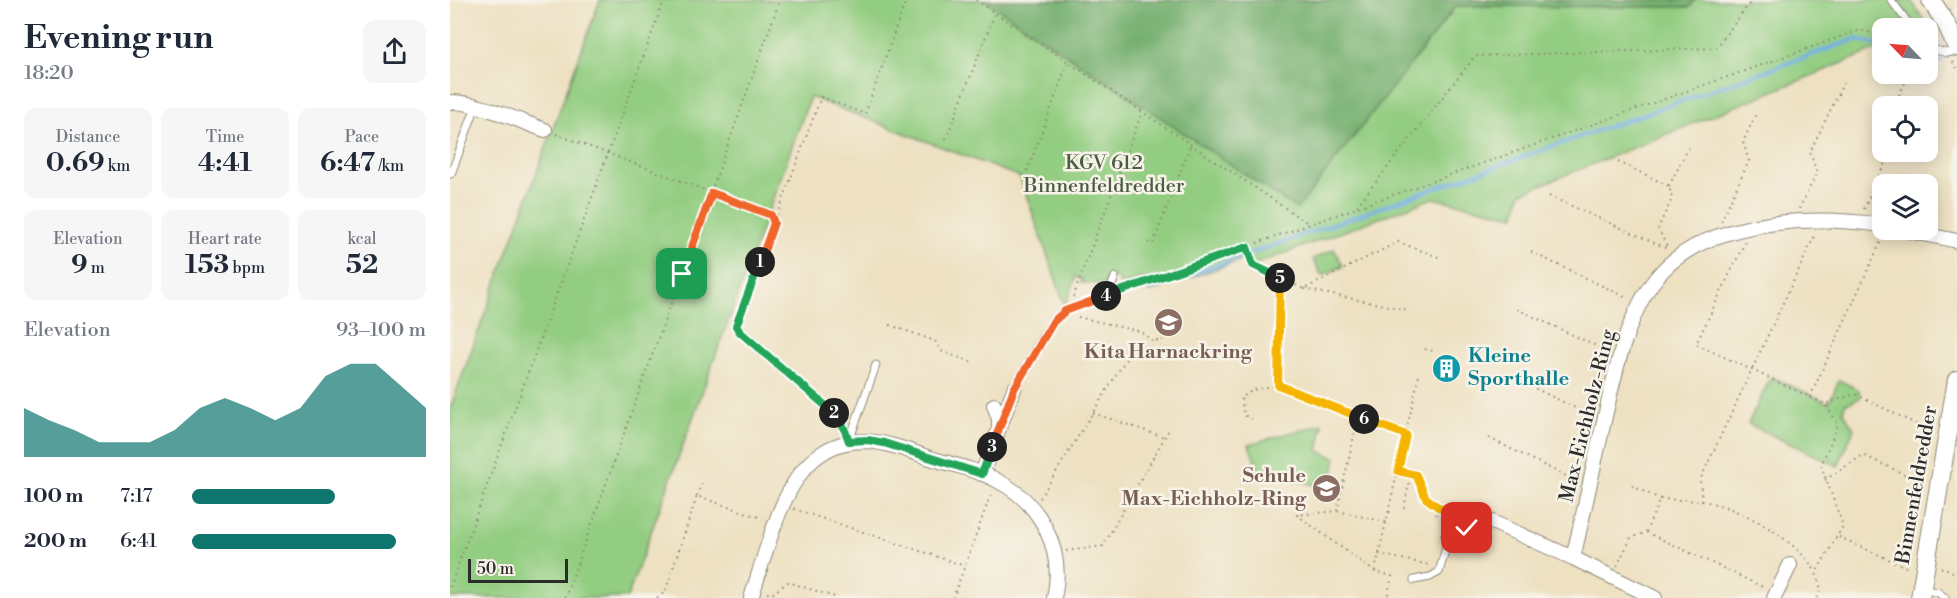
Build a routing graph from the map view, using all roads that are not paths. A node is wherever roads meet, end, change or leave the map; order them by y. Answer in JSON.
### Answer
{"nodes":[{"id":1,"x":1891,"y":0,"type":"edge"},
{"id":2,"x":1931,"y":0,"type":"edge"},
{"id":3,"x":1904,"y":18,"type":"edge"},
{"id":4,"x":1955,"y":39,"type":"edge"},
{"id":5,"x":1938,"y":51,"type":"edge"},
{"id":6,"x":450,"y":102,"type":"edge"},
{"id":7,"x":476,"y":106,"type":"junction"},
{"id":8,"x":544,"y":130,"type":"road end"},
{"id":9,"x":451,"y":174,"type":"edge"},
{"id":10,"x":1872,"y":224,"type":"edge"},
{"id":11,"x":1938,"y":238,"type":"edge"},
{"id":12,"x":1957,"y":242,"type":"edge"},
{"id":13,"x":1115,"y":277,"type":"dead end"},
{"id":14,"x":1147,"y":281,"type":"road end"},
{"id":15,"x":1107,"y":298,"type":"junction"},
{"id":16,"x":876,"y":365,"type":"dead end"},
{"id":17,"x":1957,"y":380,"type":"edge"},
{"id":18,"x":1014,"y":389,"type":"joint"},
{"id":19,"x":994,"y":405,"type":"dead end"},
{"id":20,"x":998,"y":432,"type":"junction"},
{"id":21,"x":849,"y":441,"type":"junction"},
{"id":22,"x":982,"y":474,"type":"junction"},
{"id":23,"x":1467,"y":528,"type":"joint"},
{"id":24,"x":1573,"y":558,"type":"junction"},
{"id":25,"x":1790,"y":565,"type":"dead end"},
{"id":26,"x":1414,"y":580,"type":"dead end"},
{"id":27,"x":1922,"y":587,"type":"edge"},
{"id":28,"x":753,"y":593,"type":"edge"},
{"id":29,"x":1775,"y":595,"type":"edge"},
{"id":30,"x":1054,"y":598,"type":"edge"},
{"id":31,"x":1655,"y":598,"type":"edge"},
{"id":32,"x":1945,"y":598,"type":"edge"}],
"edges":[{"from":1,"to":3,"type":"lane"},
{"from":2,"to":4,"type":"main road"},
{"from":4,"to":5,"type":"lane"},
{"from":6,"to":7,"type":"street"},
{"from":7,"to":8,"type":"street"},
{"from":7,"to":9,"type":"lane"},
{"from":10,"to":24,"type":"street","name":"Max-Eichholz-Ring"},
{"from":11,"to":12,"type":"street"},
{"from":13,"to":15,"type":"lane"},
{"from":14,"to":15,"type":"lane"},
{"from":15,"to":18,"type":"lane"},
{"from":16,"to":21,"type":"lane"},
{"from":17,"to":27,"type":"main road","name":"Binnenfeldredder"},
{"from":18,"to":20,"type":"street"},
{"from":19,"to":20,"type":"street"},
{"from":20,"to":22,"type":"street"},
{"from":21,"to":22,"type":"street"},
{"from":21,"to":28,"type":"street"},
{"from":22,"to":30,"type":"street"},
{"from":23,"to":24,"type":"street"},
{"from":23,"to":26,"type":"lane"},
{"from":24,"to":31,"type":"street"},
{"from":25,"to":29,"type":"street"},
{"from":27,"to":32,"type":"lane"}]}
